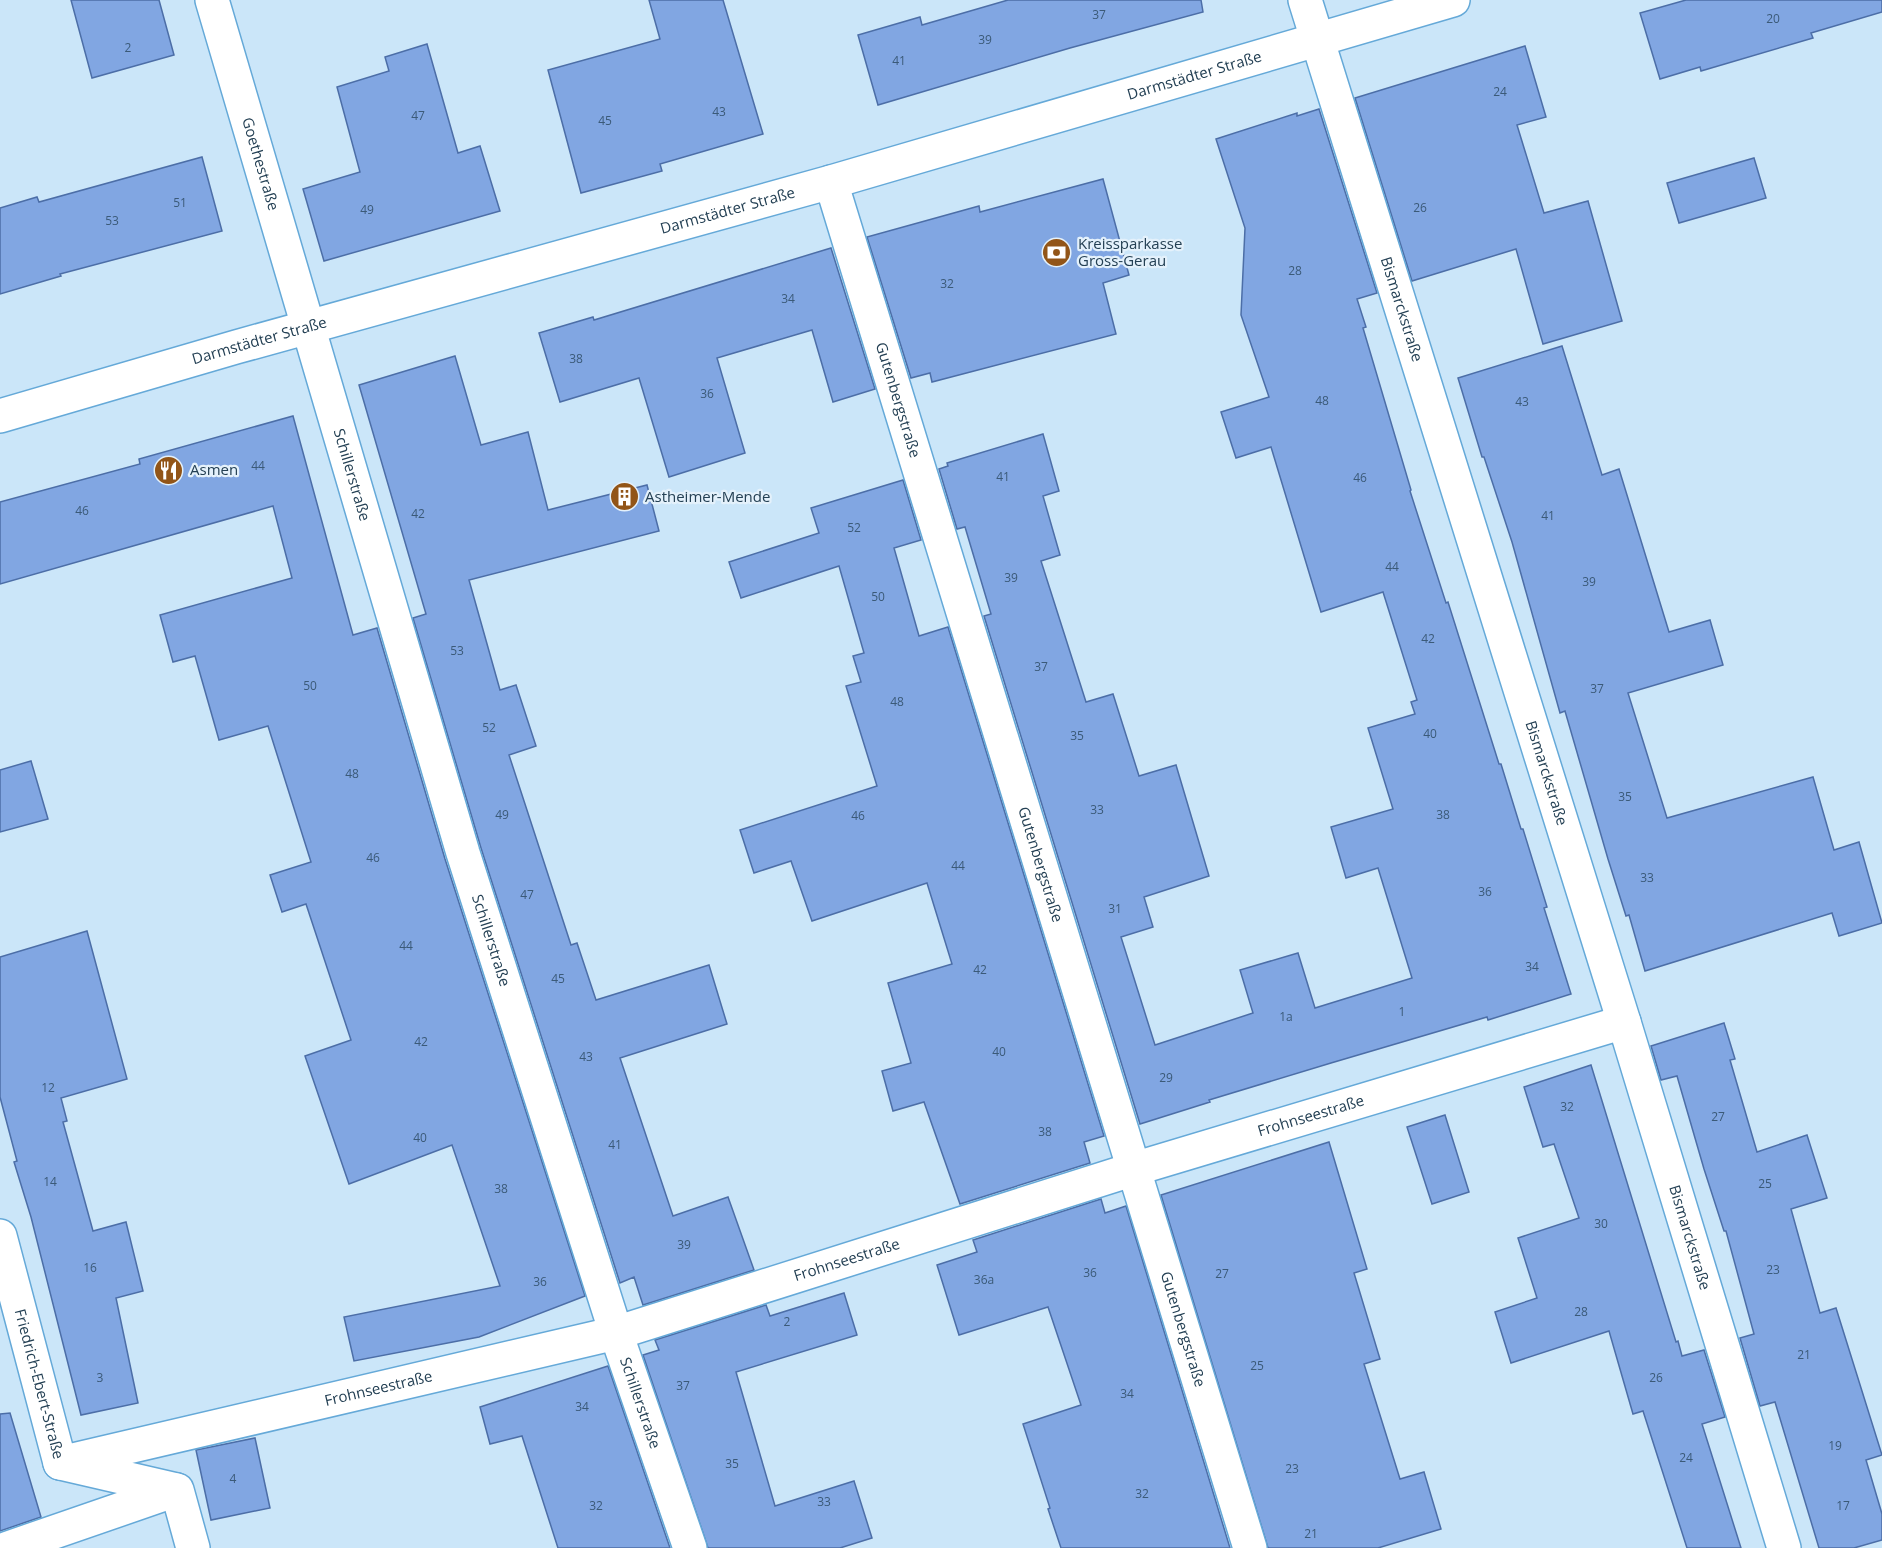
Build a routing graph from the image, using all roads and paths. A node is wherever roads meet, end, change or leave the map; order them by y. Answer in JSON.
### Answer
{"nodes":[{"id":1,"x":212,"y":0,"type":"edge"},
{"id":2,"x":1305,"y":0,"type":"edge"},
{"id":3,"x":1453,"y":0,"type":"edge"},
{"id":4,"x":1318,"y":41,"type":"junction"},
{"id":5,"x":831,"y":182,"type":"junction"},
{"id":6,"x":308,"y":327,"type":"junction"},
{"id":7,"x":0,"y":416,"type":"edge"},
{"id":8,"x":1624,"y":1022,"type":"junction"},
{"id":9,"x":1134,"y":1169,"type":"junction"},
{"id":10,"x":0,"y":1236,"type":"edge"},
{"id":11,"x":616,"y":1333,"type":"junction"},
{"id":12,"x":60,"y":1463,"type":"junction"},
{"id":13,"x":177,"y":1490,"type":"junction"},
{"id":14,"x":8,"y":1548,"type":"edge"},
{"id":15,"x":193,"y":1548,"type":"edge"},
{"id":16,"x":690,"y":1548,"type":"edge"},
{"id":17,"x":1250,"y":1548,"type":"edge"},
{"id":18,"x":1784,"y":1548,"type":"edge"}],
"edges":[{"from":1,"to":6,"type":"street","name":"Goethestraße"},
{"from":2,"to":4,"type":"street","name":"Bismarckstraße"},
{"from":3,"to":4,"type":"street","name":"Darmstädter Straße"},
{"from":4,"to":5,"type":"street","name":"Darmstädter Straße"},
{"from":4,"to":8,"type":"street","name":"Bismarckstraße"},
{"from":5,"to":6,"type":"street","name":"Darmstädter Straße"},
{"from":5,"to":9,"type":"street","name":"Gutenbergstraße"},
{"from":6,"to":7,"type":"street","name":"Darmstädter Straße"},
{"from":6,"to":11,"type":"street","name":"Schillerstraße"},
{"from":8,"to":9,"type":"street","name":"Frohnseestraße"},
{"from":8,"to":18,"type":"street","name":"Bismarckstraße"},
{"from":9,"to":11,"type":"street","name":"Frohnseestraße"},
{"from":9,"to":17,"type":"street","name":"Gutenbergstraße"},
{"from":10,"to":12,"type":"street","name":"Friedrich-Ebert-Straße"},
{"from":11,"to":12,"type":"street","name":"Frohnseestraße"},
{"from":11,"to":16,"type":"street","name":"Schillerstraße"},
{"from":12,"to":13,"type":"street","name":"Friedrich-Ebert-Straße"},
{"from":13,"to":14,"type":"street"},
{"from":13,"to":15,"type":"street"}]}
